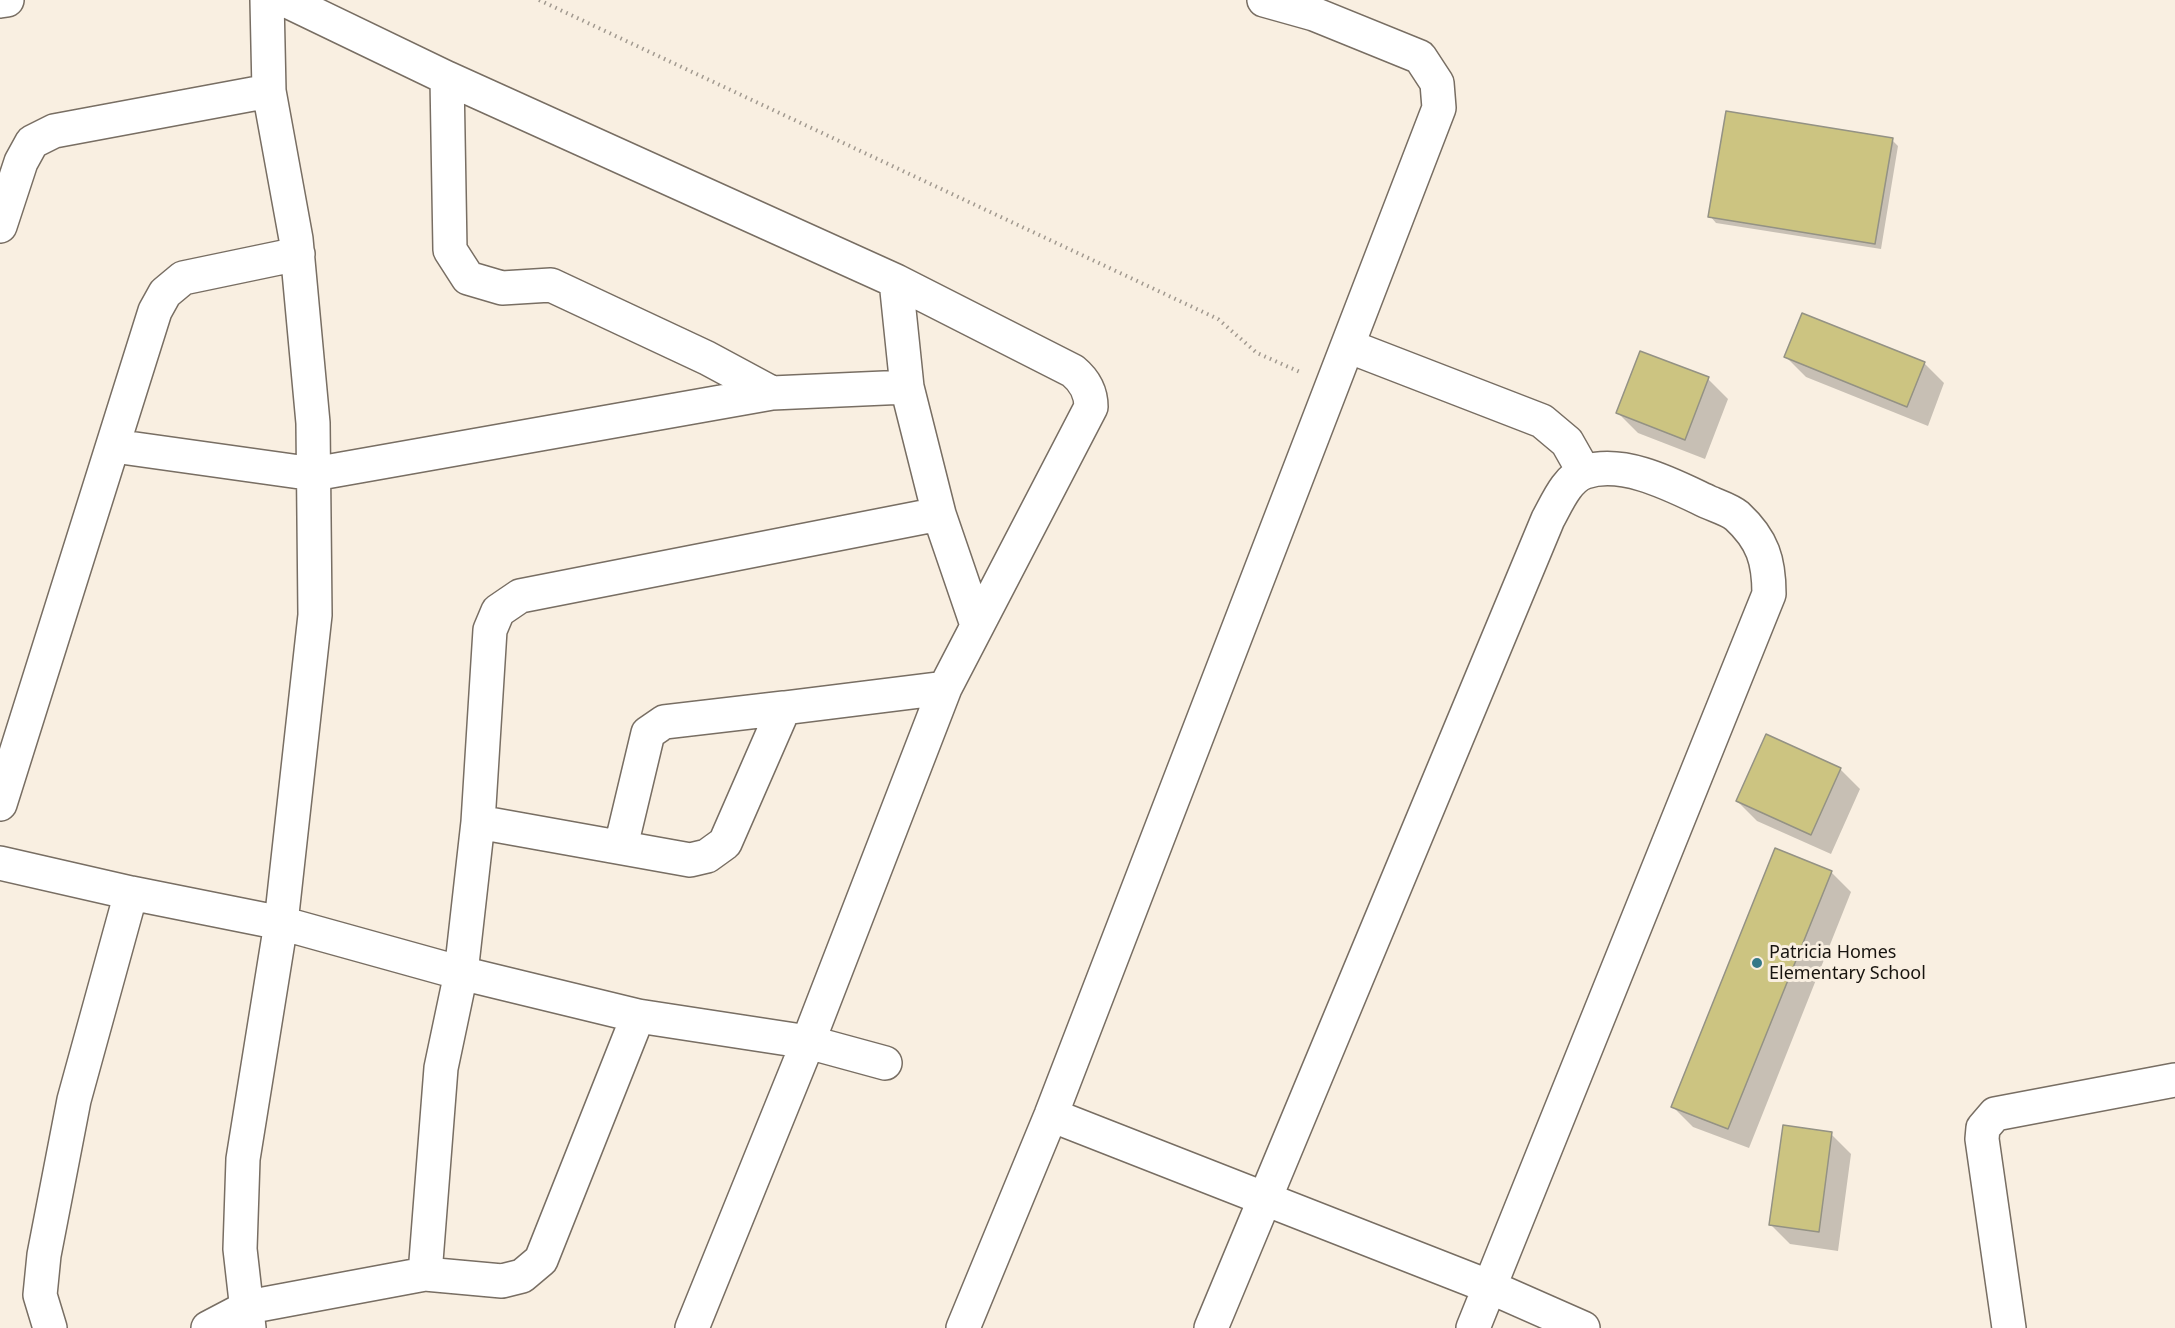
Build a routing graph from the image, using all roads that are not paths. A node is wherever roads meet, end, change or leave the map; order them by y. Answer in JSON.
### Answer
{"nodes":[{"id":1,"x":7,"y":0,"type":"edge"},
{"id":2,"x":267,"y":0,"type":"edge"},
{"id":3,"x":285,"y":0,"type":"edge"},
{"id":4,"x":1264,"y":0,"type":"edge"},
{"id":5,"x":0,"y":1,"type":"edge"},
{"id":6,"x":447,"y":78,"type":"junction"},
{"id":7,"x":269,"y":91,"type":"junction"},
{"id":8,"x":0,"y":226,"type":"edge"},
{"id":9,"x":298,"y":254,"type":"junction"},
{"id":10,"x":896,"y":281,"type":"junction"},
{"id":11,"x":1348,"y":346,"type":"junction"},
{"id":12,"x":907,"y":387,"type":"junction"},
{"id":13,"x":772,"y":393,"type":"junction"},
{"id":14,"x":114,"y":446,"type":"junction"},
{"id":15,"x":1584,"y":472,"type":"junction"},
{"id":16,"x":314,"y":474,"type":"junction"},
{"id":17,"x":939,"y":514,"type":"junction"},
{"id":18,"x":977,"y":625,"type":"junction"},
{"id":19,"x":945,"y":688,"type":"junction"},
{"id":20,"x":784,"y":708,"type":"junction"},
{"id":21,"x":0,"y":804,"type":"edge"},
{"id":22,"x":478,"y":822,"type":"junction"},
{"id":23,"x":621,"y":846,"type":"junction"},
{"id":24,"x":0,"y":863,"type":"edge"},
{"id":25,"x":131,"y":893,"type":"junction"},
{"id":26,"x":281,"y":923,"type":"junction"},
{"id":27,"x":461,"y":973,"type":"junction"},
{"id":28,"x":638,"y":1016,"type":"junction"},
{"id":29,"x":808,"y":1042,"type":"junction"},
{"id":30,"x":885,"y":1063,"type":"dead end"},
{"id":31,"x":2175,"y":1080,"type":"edge"},
{"id":32,"x":1051,"y":1115,"type":"junction"},
{"id":33,"x":1263,"y":1198,"type":"junction"},
{"id":34,"x":425,"y":1274,"type":"junction"},
{"id":35,"x":1490,"y":1287,"type":"junction"},
{"id":36,"x":248,"y":1317,"type":"edge"},
{"id":37,"x":50,"y":1328,"type":"edge"},
{"id":38,"x":208,"y":1328,"type":"edge"},
{"id":39,"x":692,"y":1328,"type":"edge"},
{"id":40,"x":963,"y":1328,"type":"edge"},
{"id":41,"x":1211,"y":1328,"type":"edge"},
{"id":42,"x":1473,"y":1328,"type":"edge"},
{"id":43,"x":1583,"y":1328,"type":"edge"},
{"id":44,"x":2009,"y":1328,"type":"edge"}],
"edges":[{"from":1,"to":5,"type":"street"},
{"from":2,"to":7,"type":"street"},
{"from":3,"to":6,"type":"street"},
{"from":4,"to":11,"type":"street"},
{"from":6,"to":10,"type":"street"},
{"from":6,"to":13,"type":"street"},
{"from":7,"to":8,"type":"street"},
{"from":7,"to":9,"type":"street"},
{"from":9,"to":14,"type":"street"},
{"from":9,"to":16,"type":"street"},
{"from":10,"to":12,"type":"street"},
{"from":10,"to":18,"type":"street"},
{"from":11,"to":15,"type":"street"},
{"from":11,"to":32,"type":"street"},
{"from":12,"to":13,"type":"street"},
{"from":12,"to":17,"type":"street"},
{"from":13,"to":16,"type":"street"},
{"from":14,"to":16,"type":"street"},
{"from":14,"to":21,"type":"street"},
{"from":15,"to":33,"type":"street"},
{"from":15,"to":35,"type":"street"},
{"from":16,"to":26,"type":"street"},
{"from":17,"to":18,"type":"street"},
{"from":17,"to":22,"type":"street"},
{"from":18,"to":19,"type":"street"},
{"from":19,"to":20,"type":"street"},
{"from":19,"to":29,"type":"street"},
{"from":20,"to":23,"type":"street"},
{"from":20,"to":23,"type":"street"},
{"from":22,"to":23,"type":"street"},
{"from":22,"to":27,"type":"street"},
{"from":24,"to":25,"type":"street"},
{"from":25,"to":26,"type":"street"},
{"from":25,"to":37,"type":"street"},
{"from":26,"to":27,"type":"street"},
{"from":26,"to":36,"type":"street"},
{"from":27,"to":28,"type":"street"},
{"from":27,"to":34,"type":"street"},
{"from":28,"to":29,"type":"street"},
{"from":28,"to":34,"type":"street"},
{"from":29,"to":30,"type":"street"},
{"from":29,"to":39,"type":"street"},
{"from":31,"to":44,"type":"street"},
{"from":32,"to":33,"type":"street"},
{"from":32,"to":40,"type":"street"},
{"from":33,"to":35,"type":"street"},
{"from":33,"to":41,"type":"street"},
{"from":34,"to":36,"type":"street"},
{"from":35,"to":42,"type":"street"},
{"from":35,"to":43,"type":"street"},
{"from":36,"to":38,"type":"street"}]}
